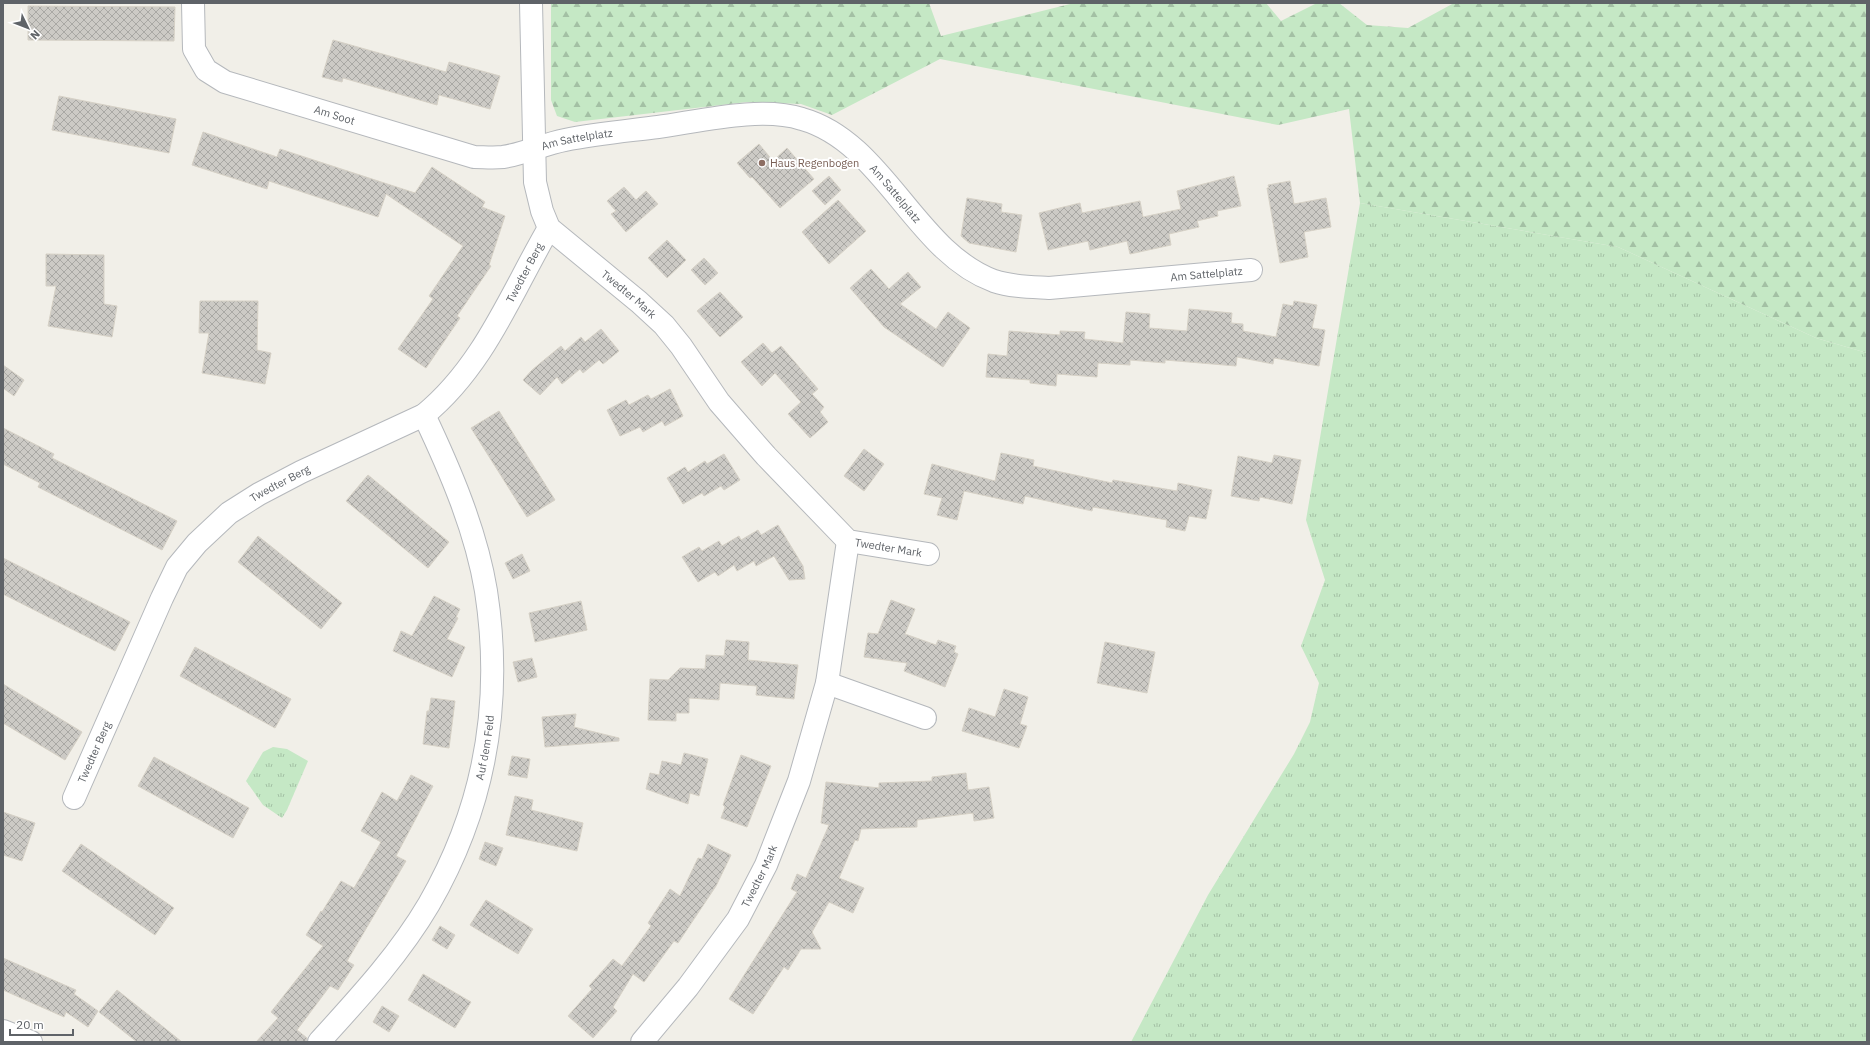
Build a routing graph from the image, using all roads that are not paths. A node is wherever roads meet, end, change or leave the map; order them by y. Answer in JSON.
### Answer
{"nodes":[{"id":1,"x":194,"y":3,"type":"edge"},
{"id":2,"x":531,"y":3,"type":"edge"},
{"id":3,"x":534,"y":148,"type":"junction"},
{"id":4,"x":549,"y":228,"type":"junction"},
{"id":5,"x":1251,"y":270,"type":"dead end"},
{"id":6,"x":424,"y":415,"type":"junction"},
{"id":7,"x":848,"y":541,"type":"junction"},
{"id":8,"x":928,"y":554,"type":"dead end"},
{"id":9,"x":827,"y":683,"type":"junction"},
{"id":10,"x":925,"y":718,"type":"dead end"},
{"id":11,"x":74,"y":798,"type":"dead end"},
{"id":12,"x":3,"y":1031,"type":"edge"},
{"id":13,"x":31,"y":1042,"type":"edge"},
{"id":14,"x":320,"y":1042,"type":"edge"},
{"id":15,"x":642,"y":1042,"type":"edge"}],
"edges":[{"from":1,"to":3,"type":"street","name":"Am Soot"},
{"from":2,"to":3,"type":"street","name":"Twedter Mark"},
{"from":3,"to":4,"type":"street","name":"Twedter Mark"},
{"from":3,"to":5,"type":"street","name":"Am Sattelplatz"},
{"from":4,"to":6,"type":"street","name":"Twedter Berg"},
{"from":4,"to":7,"type":"street","name":"Twedter Mark"},
{"from":6,"to":11,"type":"street","name":"Twedter Berg"},
{"from":6,"to":14,"type":"street","name":"Auf dem Feld"},
{"from":7,"to":8,"type":"street","name":"Twedter Mark"},
{"from":7,"to":9,"type":"street","name":"Twedter Mark"},
{"from":9,"to":10,"type":"street"},
{"from":9,"to":15,"type":"street","name":"Twedter Mark"},
{"from":12,"to":13,"type":"street"}]}
